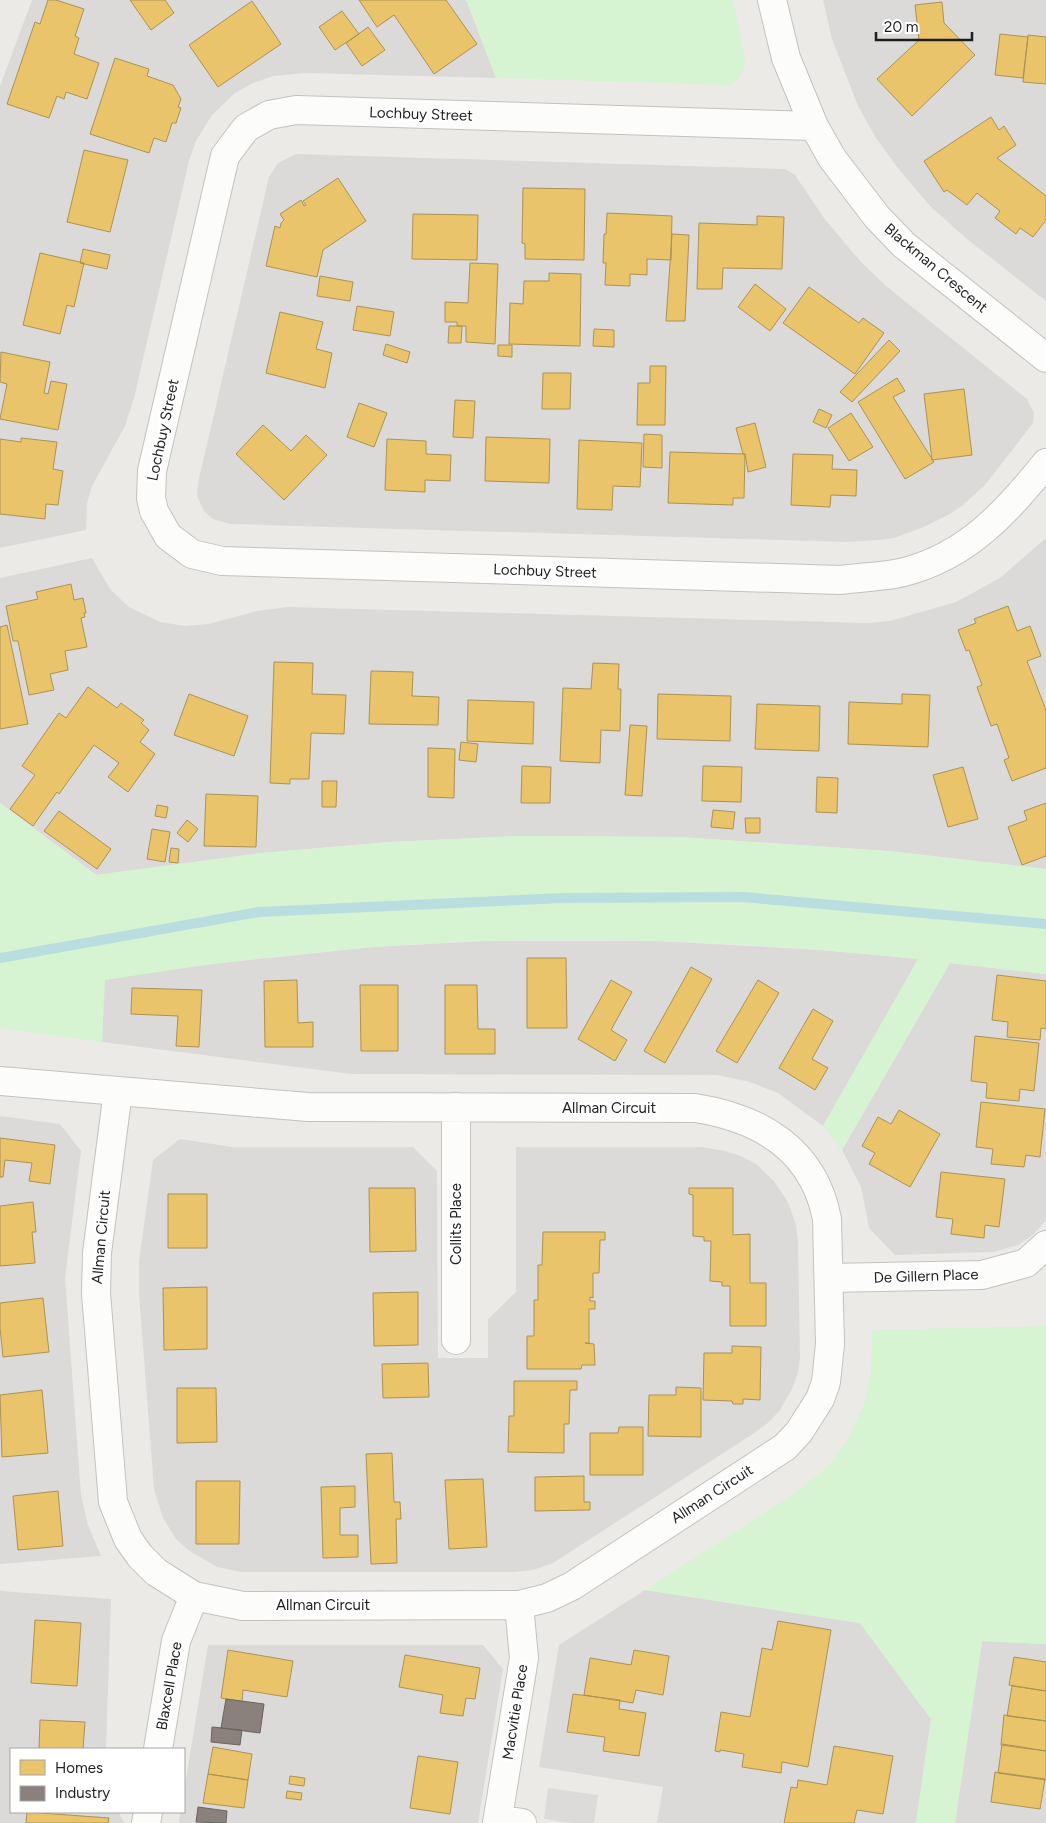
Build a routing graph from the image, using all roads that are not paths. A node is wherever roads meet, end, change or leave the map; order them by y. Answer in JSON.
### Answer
{"nodes":[{"id":1,"x":772,"y":0,"type":"edge"},
{"id":2,"x":814,"y":126,"type":"junction"},
{"id":3,"x":1046,"y":358,"type":"edge"},
{"id":4,"x":1046,"y":463,"type":"edge"},
{"id":5,"x":0,"y":1081,"type":"edge"},
{"id":6,"x":118,"y":1091,"type":"junction"},
{"id":7,"x":456,"y":1107,"type":"junction"},
{"id":8,"x":1046,"y":1245,"type":"edge"},
{"id":9,"x":828,"y":1278,"type":"junction"},
{"id":10,"x":456,"y":1340,"type":"dead end"},
{"id":11,"x":194,"y":1596,"type":"junction"},
{"id":12,"x":519,"y":1605,"type":"junction"},
{"id":13,"x":158,"y":1748,"type":"edge"},
{"id":14,"x":506,"y":1822,"type":"edge"}],
"edges":[{"from":1,"to":2,"type":"street","name":"Blackman Crescent"},
{"from":2,"to":3,"type":"street","name":"Blackman Crescent"},
{"from":2,"to":4,"type":"street","name":"Lochbuy Street"},
{"from":5,"to":6,"type":"street","name":"Allman Circuit"},
{"from":6,"to":7,"type":"street","name":"Allman Circuit"},
{"from":6,"to":11,"type":"street","name":"Allman Circuit"},
{"from":7,"to":9,"type":"street","name":"Allman Circuit"},
{"from":7,"to":10,"type":"street","name":"Collits Place"},
{"from":8,"to":9,"type":"street","name":"De Gillern Place"},
{"from":9,"to":12,"type":"street","name":"Allman Circuit"},
{"from":11,"to":12,"type":"street","name":"Allman Circuit"},
{"from":11,"to":13,"type":"street","name":"Blaxcell Place"},
{"from":12,"to":14,"type":"street","name":"Macvitie Place"}]}
